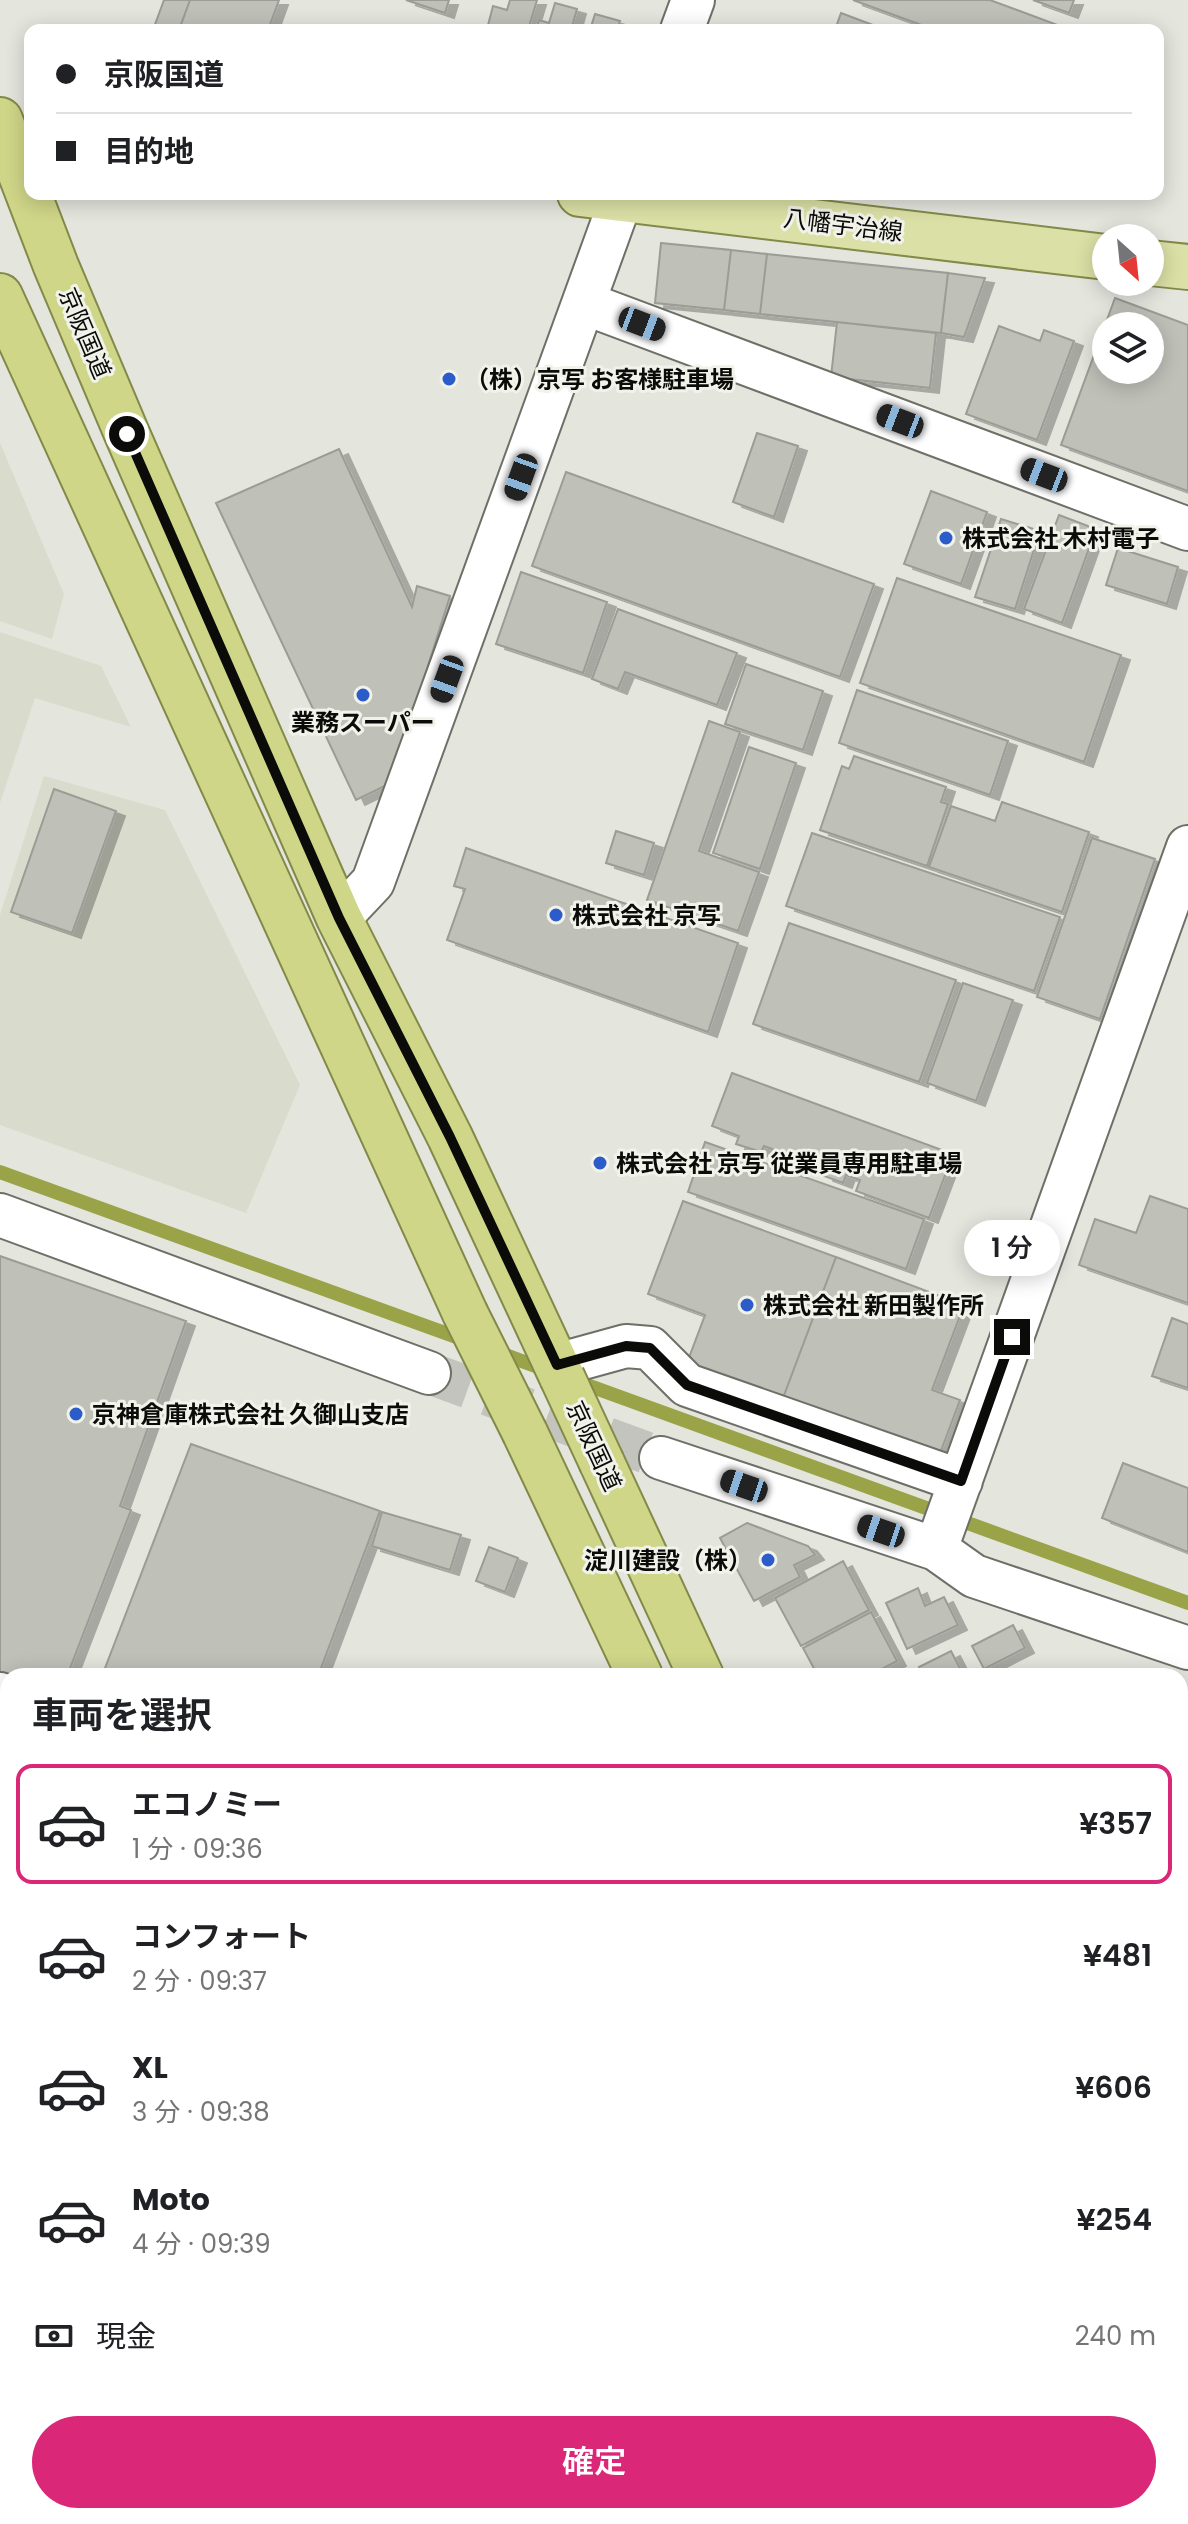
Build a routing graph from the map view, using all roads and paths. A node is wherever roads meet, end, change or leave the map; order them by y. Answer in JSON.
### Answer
{"nodes":[{"id":1,"x":693,"y":0,"type":"edge"},
{"id":2,"x":684,"y":24,"type":"edge"},
{"id":3,"x":8,"y":127,"type":"edge"},
{"id":4,"x":24,"y":173,"type":"edge"},
{"id":5,"x":33,"y":200,"type":"edge"},
{"id":6,"x":607,"y":200,"type":"edge"},
{"id":7,"x":641,"y":200,"type":"edge"},
{"id":8,"x":1092,"y":255,"type":"edge"},
{"id":9,"x":1164,"y":264,"type":"edge"},
{"id":10,"x":1188,"y":267,"type":"edge"},
{"id":11,"x":0,"y":296,"type":"edge"},
{"id":12,"x":584,"y":303,"type":"junction"},
{"id":13,"x":1188,"y":529,"type":"edge"},
{"id":14,"x":1188,"y":847,"type":"edge"},
{"id":15,"x":339,"y":918,"type":"junction"},
{"id":16,"x":0,"y":1215,"type":"edge"},
{"id":17,"x":560,"y":1371,"type":"junction"},
{"id":18,"x":429,"y":1373,"type":"tunnel mouth"},
{"id":19,"x":661,"y":1458,"type":"tunnel mouth"},
{"id":20,"x":961,"y":1481,"type":"junction"},
{"id":21,"x":936,"y":1549,"type":"junction"},
{"id":22,"x":1188,"y":1648,"type":"edge"},
{"id":23,"x":636,"y":1668,"type":"edge"},
{"id":24,"x":697,"y":1668,"type":"edge"}],
"edges":[{"from":1,"to":2,"type":"street"},
{"from":3,"to":4,"type":"highway","name":"京阪国道"},
{"from":5,"to":15,"type":"highway","name":"京阪国道"},
{"from":6,"to":12,"type":"street"},
{"from":7,"to":8,"type":"main road","name":"八幡宇治線"},
{"from":9,"to":10,"type":"main road"},
{"from":11,"to":23,"type":"highway","bridge":true},
{"from":12,"to":13,"type":"street"},
{"from":12,"to":15,"type":"street"},
{"from":14,"to":20,"type":"street"},
{"from":15,"to":17,"type":"highway","name":"京阪国道"},
{"from":16,"to":18,"type":"street"},
{"from":17,"to":20,"type":"street"},
{"from":17,"to":24,"type":"highway","name":"京阪国道","bridge":true},
{"from":19,"to":21,"type":"street"},
{"from":20,"to":21,"type":"street"},
{"from":21,"to":22,"type":"street"}]}
